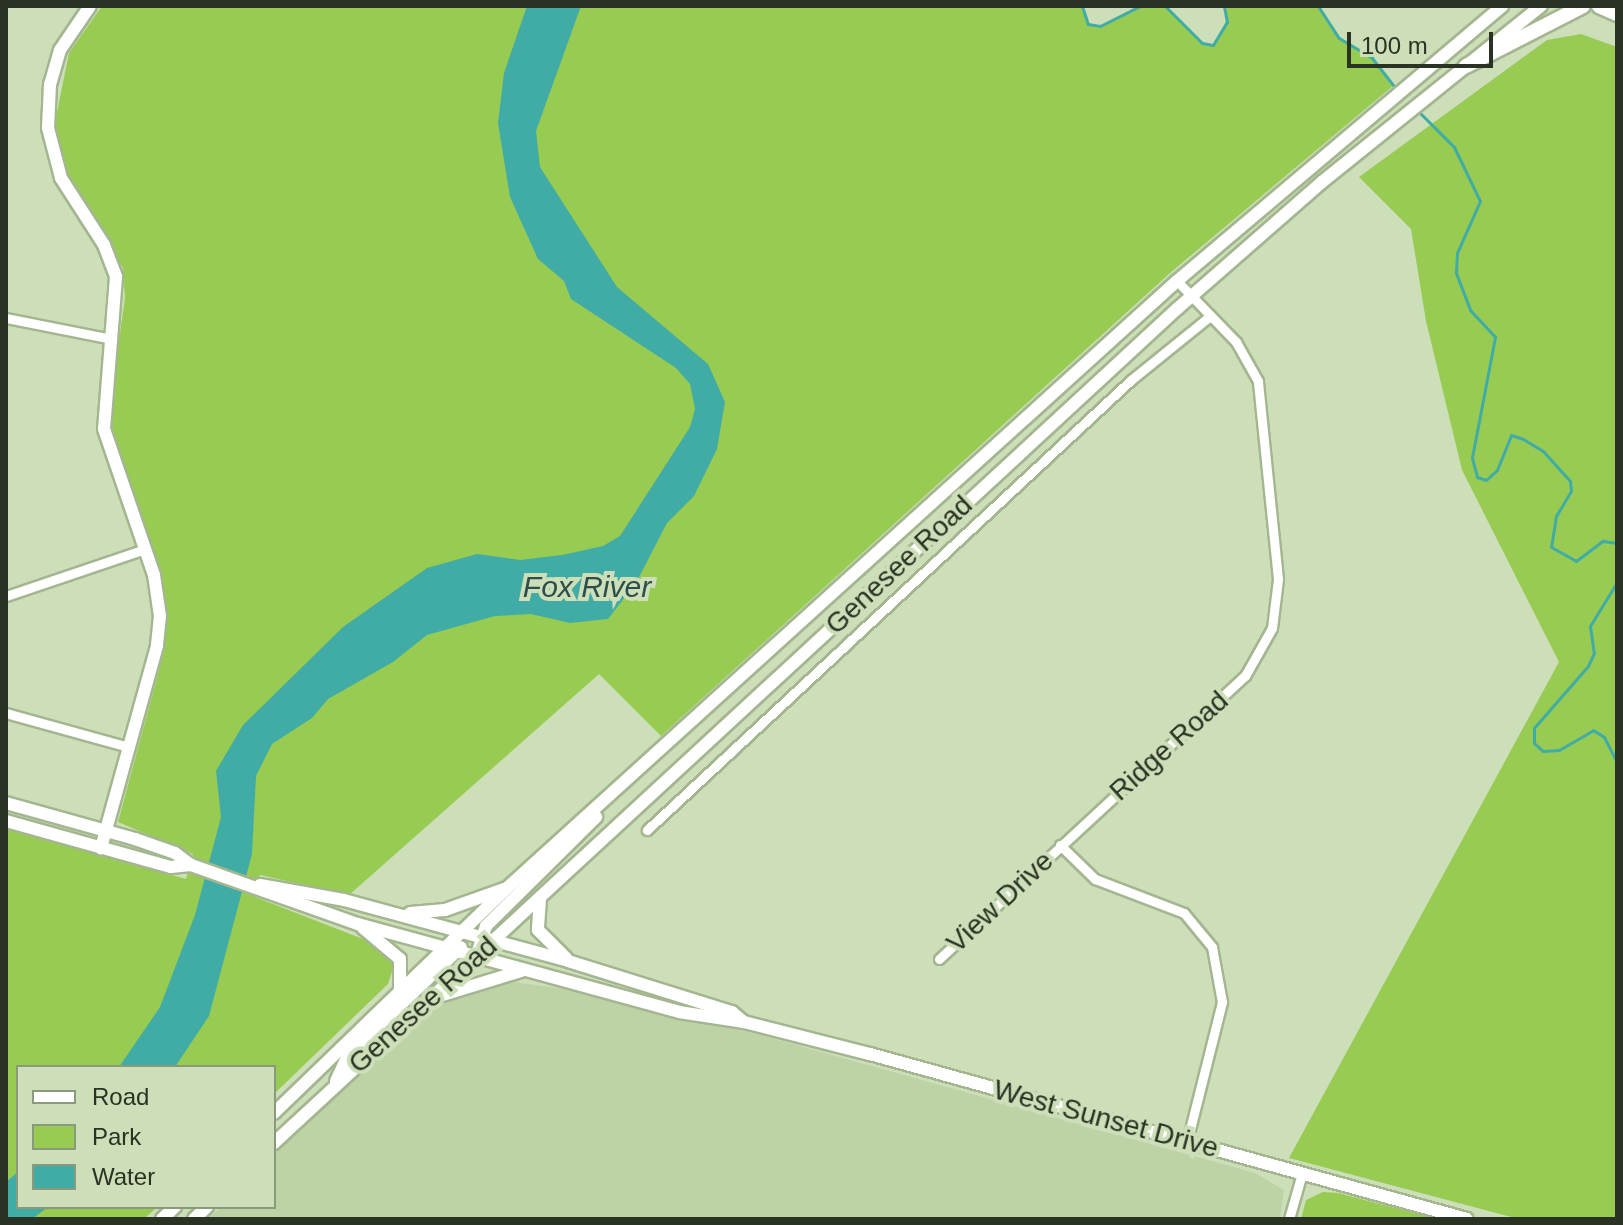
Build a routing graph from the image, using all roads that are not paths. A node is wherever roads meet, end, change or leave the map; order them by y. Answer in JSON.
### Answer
{"nodes":[{"id":1,"x":90,"y":6,"type":"edge"},
{"id":2,"x":1502,"y":6,"type":"edge"},
{"id":3,"x":1541,"y":6,"type":"edge"},
{"id":4,"x":1583,"y":6,"type":"edge"},
{"id":5,"x":1599,"y":6,"type":"edge"},
{"id":6,"x":1617,"y":14,"type":"edge"},
{"id":7,"x":1466,"y":66,"type":"junction"},
{"id":8,"x":1177,"y":281,"type":"junction"},
{"id":9,"x":1191,"y":296,"type":"junction"},
{"id":10,"x":1210,"y":316,"type":"junction"},
{"id":11,"x":6,"y":318,"type":"edge"},
{"id":12,"x":112,"y":339,"type":"junction"},
{"id":13,"x":145,"y":549,"type":"junction"},
{"id":14,"x":6,"y":596,"type":"edge"},
{"id":15,"x":6,"y":713,"type":"edge"},
{"id":16,"x":129,"y":747,"type":"junction"},
{"id":17,"x":6,"y":803,"type":"edge"},
{"id":18,"x":601,"y":806,"type":"junction"},
{"id":19,"x":6,"y":821,"type":"edge"},
{"id":20,"x":106,"y":829,"type":"junction"},
{"id":21,"x":647,"y":830,"type":"dead end"},
{"id":22,"x":1060,"y":845,"type":"junction"},
{"id":23,"x":101,"y":848,"type":"junction"},
{"id":24,"x":191,"y":865,"type":"junction"},
{"id":25,"x":256,"y":885,"type":"junction"},
{"id":26,"x":507,"y":888,"type":"junction"},
{"id":27,"x":540,"y":899,"type":"junction"},
{"id":28,"x":397,"y":914,"type":"junction"},
{"id":29,"x":358,"y":924,"type":"junction"},
{"id":30,"x":462,"y":932,"type":"junction"},
{"id":31,"x":479,"y":936,"type":"junction"},
{"id":32,"x":494,"y":941,"type":"junction"},
{"id":33,"x":452,"y":950,"type":"junction"},
{"id":34,"x":476,"y":957,"type":"junction"},
{"id":35,"x":939,"y":959,"type":"dead end"},
{"id":36,"x":568,"y":961,"type":"junction"},
{"id":37,"x":524,"y":970,"type":"junction"},
{"id":38,"x":400,"y":990,"type":"junction"},
{"id":39,"x":429,"y":1000,"type":"junction"},
{"id":40,"x":744,"y":1022,"type":"junction"},
{"id":41,"x":333,"y":1086,"type":"junction"},
{"id":42,"x":276,"y":1111,"type":"edge"},
{"id":43,"x":276,"y":1141,"type":"edge"},
{"id":44,"x":1187,"y":1141,"type":"junction"},
{"id":45,"x":1302,"y":1173,"type":"junction"},
{"id":46,"x":1289,"y":1219,"type":"edge"},
{"id":47,"x":1467,"y":1219,"type":"edge"}],
"edges":[{"from":1,"to":12,"type":"main road"},
{"from":2,"to":8,"type":"main road","name":"Genesee Road"},
{"from":3,"to":7,"type":"main road","name":"Genesee Road"},
{"from":4,"to":7,"type":"main road"},
{"from":5,"to":6,"type":"main road"},
{"from":7,"to":9,"type":"main road","name":"Genesee Road"},
{"from":8,"to":9,"type":"street","name":"Ridge Road"},
{"from":8,"to":18,"type":"main road","name":"Genesee Road"},
{"from":9,"to":10,"type":"street","name":"Ridge Road"},
{"from":9,"to":27,"type":"main road","name":"Genesee Road"},
{"from":10,"to":21,"type":"street","name":"Genesee Road"},
{"from":10,"to":22,"type":"street","name":"Ridge Road"},
{"from":11,"to":12,"type":"street"},
{"from":12,"to":13,"type":"main road"},
{"from":13,"to":14,"type":"street"},
{"from":13,"to":16,"type":"main road"},
{"from":15,"to":16,"type":"street"},
{"from":16,"to":20,"type":"main road"},
{"from":17,"to":20,"type":"main road","name":"West Sunset Drive"},
{"from":18,"to":26,"type":"main road","name":"Genesee Road"},
{"from":18,"to":31,"type":"main road"},
{"from":19,"to":23,"type":"main road","name":"West Sunset Drive"},
{"from":20,"to":23,"type":"main road"},
{"from":20,"to":24,"type":"main road","name":"West Sunset Drive"},
{"from":22,"to":35,"type":"street","name":"View Drive"},
{"from":22,"to":44,"type":"street"},
{"from":23,"to":24,"type":"main road","name":"West Sunset Drive"},
{"from":24,"to":25,"type":"main road","name":"West Sunset Drive"},
{"from":25,"to":28,"type":"main road","name":"West Sunset Drive"},
{"from":25,"to":29,"type":"main road","name":"West Sunset Drive"},
{"from":26,"to":28,"type":"main road"},
{"from":26,"to":30,"type":"main road","name":"Genesee Road"},
{"from":27,"to":32,"type":"main road","name":"Genesee Road"},
{"from":27,"to":36,"type":"main road"},
{"from":28,"to":30,"type":"main road","name":"West Sunset Drive"},
{"from":29,"to":33,"type":"main road","name":"West Sunset Drive"},
{"from":29,"to":38,"type":"main road"},
{"from":30,"to":31,"type":"main road","name":"West Sunset Drive"},
{"from":30,"to":33,"type":"main road","name":"Genesee Road"},
{"from":31,"to":32,"type":"main road","name":"West Sunset Drive"},
{"from":31,"to":34,"type":"main road"},
{"from":32,"to":34,"type":"main road","name":"Genesee Road"},
{"from":32,"to":36,"type":"main road","name":"West Sunset Drive"},
{"from":33,"to":34,"type":"main road","name":"West Sunset Drive"},
{"from":33,"to":38,"type":"main road","name":"Genesee Road"},
{"from":33,"to":41,"type":"main road"},
{"from":34,"to":37,"type":"main road","name":"West Sunset Drive"},
{"from":34,"to":39,"type":"main road","name":"Genesee Road"},
{"from":36,"to":40,"type":"main road","name":"West Sunset Drive"},
{"from":37,"to":39,"type":"main road"},
{"from":37,"to":40,"type":"main road","name":"West Sunset Drive"},
{"from":38,"to":42,"type":"main road","name":"Genesee Road"},
{"from":39,"to":41,"type":"main road","name":"Genesee Road"},
{"from":40,"to":44,"type":"main road","name":"West Sunset Drive"},
{"from":41,"to":43,"type":"main road","name":"Genesee Road"},
{"from":44,"to":45,"type":"main road","name":"West Sunset Drive"},
{"from":45,"to":46,"type":"street"},
{"from":45,"to":47,"type":"main road","name":"West Sunset Drive"}]}
